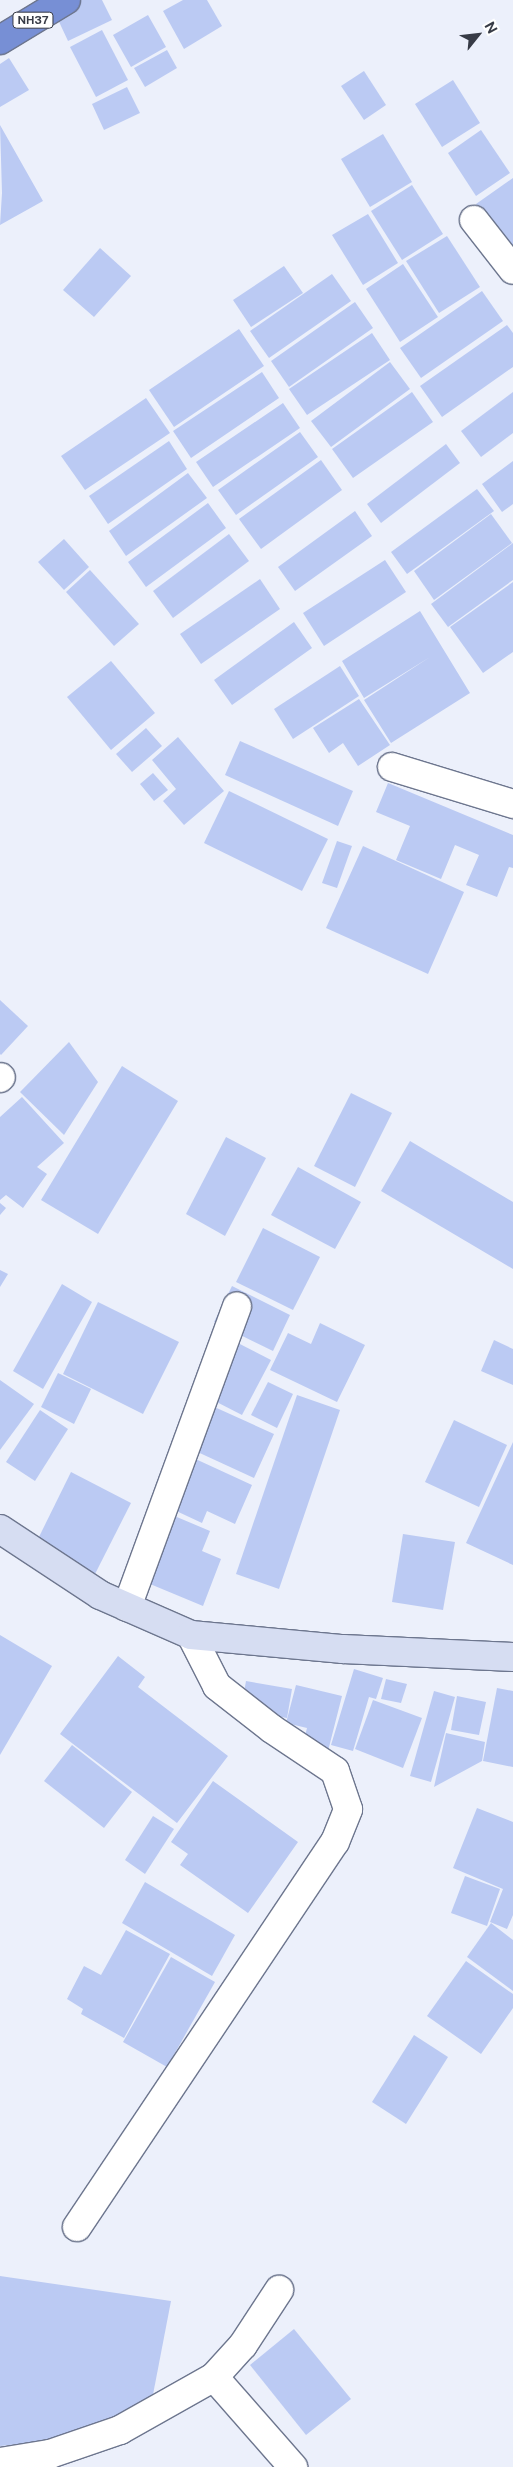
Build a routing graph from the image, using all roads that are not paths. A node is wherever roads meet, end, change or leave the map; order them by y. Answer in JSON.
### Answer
{"nodes":[{"id":1,"x":66,"y":0,"type":"edge"},
{"id":2,"x":0,"y":40,"type":"edge"},
{"id":3,"x":474,"y":220,"type":"dead end"},
{"id":4,"x":513,"y":270,"type":"edge"},
{"id":5,"x":392,"y":767,"type":"dead end"},
{"id":6,"x":513,"y":804,"type":"edge"},
{"id":7,"x":237,"y":1306,"type":"dead end"},
{"id":8,"x":0,"y":1529,"type":"edge"},
{"id":9,"x":127,"y":1607,"type":"junction"},
{"id":10,"x":191,"y":1635,"type":"junction"},
{"id":11,"x":513,"y":1657,"type":"edge"},
{"id":12,"x":77,"y":2227,"type":"dead end"},
{"id":13,"x":280,"y":2290,"type":"dead end"},
{"id":14,"x":214,"y":2377,"type":"junction"},
{"id":15,"x":0,"y":2462,"type":"edge"},
{"id":16,"x":293,"y":2467,"type":"edge"}],
"edges":[{"from":1,"to":2,"type":"highway","number":"NH37"},
{"from":3,"to":4,"type":"street"},
{"from":5,"to":6,"type":"street"},
{"from":7,"to":9,"type":"street"},
{"from":8,"to":9,"type":"street"},
{"from":9,"to":10,"type":"street"},
{"from":10,"to":11,"type":"street"},
{"from":10,"to":12,"type":"street"},
{"from":13,"to":14,"type":"street"},
{"from":14,"to":15,"type":"street"},
{"from":14,"to":16,"type":"street"}]}
